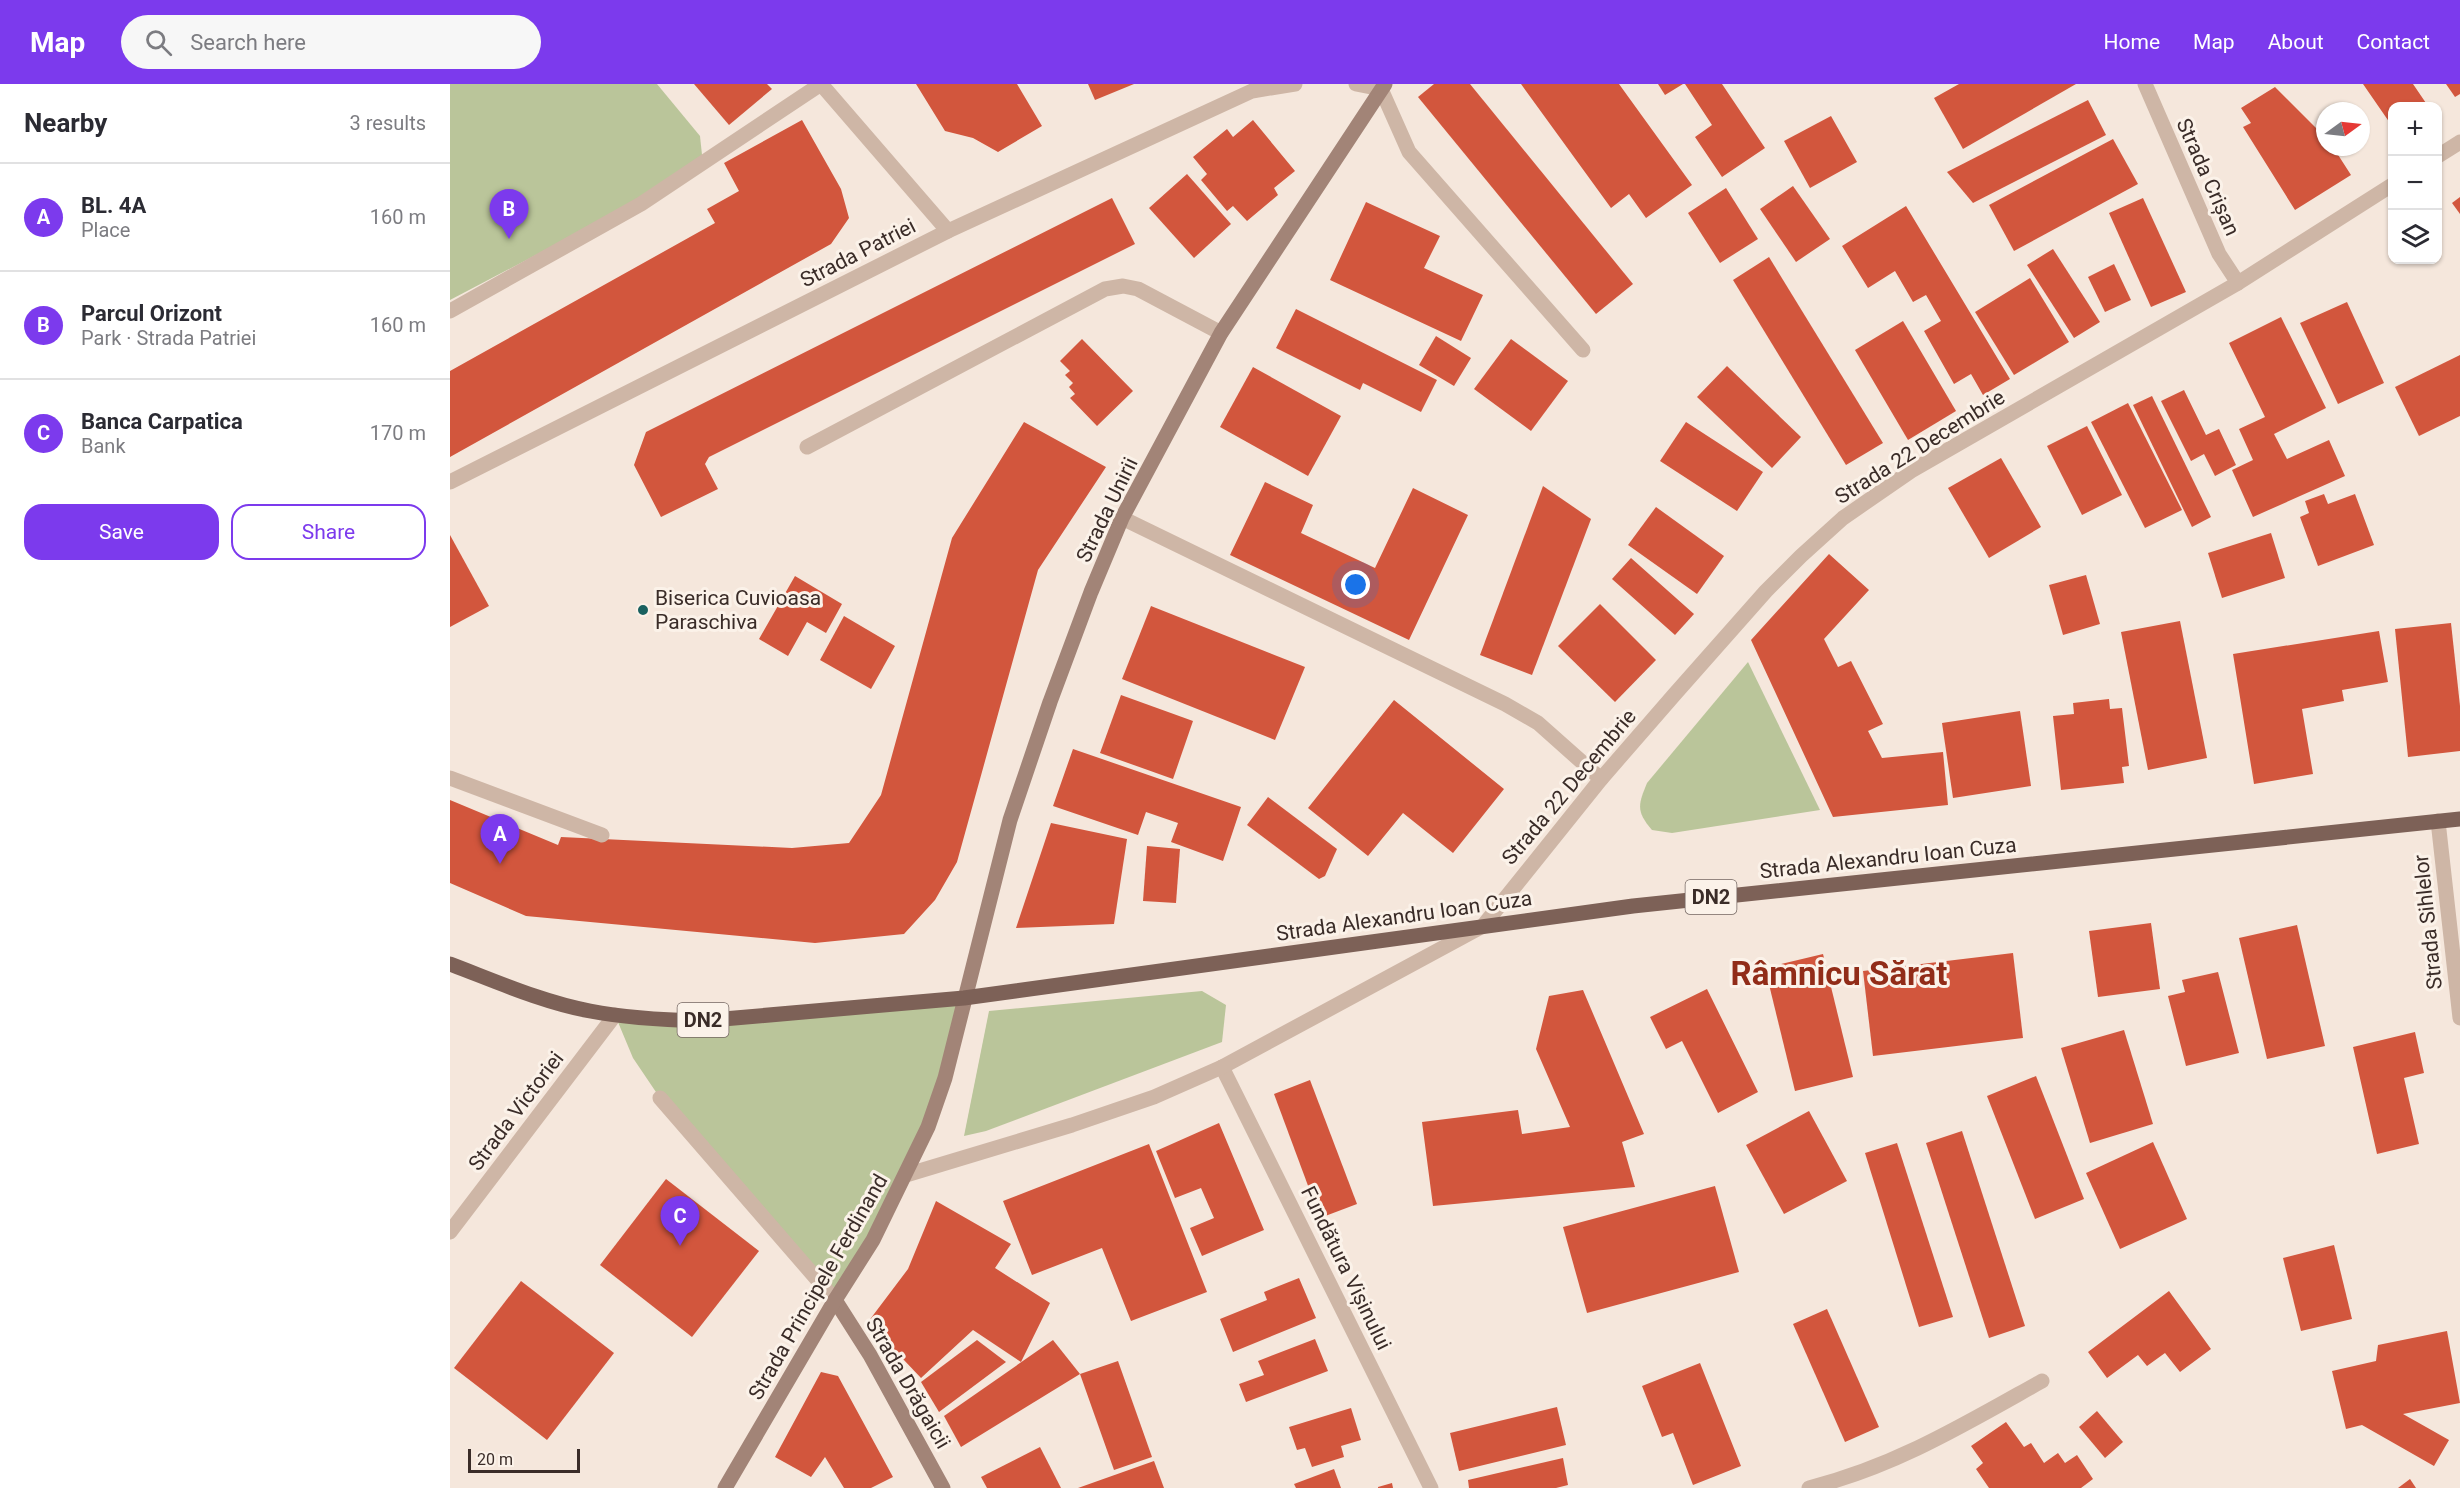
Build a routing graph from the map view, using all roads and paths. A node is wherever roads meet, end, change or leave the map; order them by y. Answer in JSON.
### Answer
{"nodes":[{"id":1,"x":821,"y":84,"type":"edge"},
{"id":2,"x":1295,"y":84,"type":"edge"},
{"id":3,"x":1356,"y":84,"type":"edge"},
{"id":4,"x":2145,"y":84,"type":"edge"},
{"id":5,"x":1383,"y":87,"type":"edge"},
{"id":6,"x":2460,"y":142,"type":"edge"},
{"id":7,"x":2442,"y":153,"type":"edge"},
{"id":8,"x":2388,"y":188,"type":"edge"},
{"id":9,"x":948,"y":231,"type":"junction"},
{"id":10,"x":2238,"y":283,"type":"junction"},
{"id":11,"x":450,"y":311,"type":"edge"},
{"id":12,"x":1221,"y":333,"type":"junction"},
{"id":13,"x":1583,"y":350,"type":"dead end"},
{"id":14,"x":807,"y":447,"type":"dead end"},
{"id":15,"x":450,"y":482,"type":"edge"},
{"id":16,"x":1122,"y":518,"type":"junction"},
{"id":17,"x":450,"y":778,"type":"edge"},
{"id":18,"x":1600,"y":779,"type":"junction"},
{"id":19,"x":2460,"y":819,"type":"edge"},
{"id":20,"x":2438,"y":821,"type":"junction"},
{"id":21,"x":602,"y":835,"type":"dead end"},
{"id":22,"x":1483,"y":926,"type":"junction"},
{"id":23,"x":450,"y":964,"type":"edge"},
{"id":24,"x":964,"y":998,"type":"junction"},
{"id":25,"x":615,"y":1015,"type":"junction"},
{"id":26,"x":2460,"y":1018,"type":"edge"},
{"id":27,"x":1222,"y":1067,"type":"junction"},
{"id":28,"x":660,"y":1098,"type":"dead end"},
{"id":29,"x":906,"y":1175,"type":"junction"},
{"id":30,"x":450,"y":1232,"type":"edge"},
{"id":31,"x":835,"y":1300,"type":"junction"},
{"id":32,"x":2042,"y":1381,"type":"dead end"},
{"id":33,"x":725,"y":1488,"type":"edge"},
{"id":34,"x":944,"y":1488,"type":"edge"},
{"id":35,"x":1431,"y":1488,"type":"edge"},
{"id":36,"x":1809,"y":1488,"type":"edge"}],
"edges":[{"from":1,"to":9,"type":"street"},
{"from":1,"to":11,"type":"street"},
{"from":2,"to":9,"type":"street","name":"Strada Patriei"},
{"from":3,"to":5,"type":"street"},
{"from":4,"to":10,"type":"street","name":"Strada Crișan"},
{"from":5,"to":12,"type":"street","name":"Strada Unirii"},
{"from":5,"to":13,"type":"street"},
{"from":6,"to":7,"type":"street"},
{"from":8,"to":10,"type":"street","name":"Strada 22 Decembrie"},
{"from":9,"to":15,"type":"street","name":"Strada Patriei"},
{"from":10,"to":18,"type":"street","name":"Strada 22 Decembrie"},
{"from":12,"to":14,"type":"street"},
{"from":12,"to":16,"type":"street","name":"Strada Unirii"},
{"from":16,"to":18,"type":"street"},
{"from":16,"to":24,"type":"street","name":"Strada Unirii"},
{"from":17,"to":21,"type":"street"},
{"from":18,"to":22,"type":"street","name":"Strada 22 Decembrie"},
{"from":19,"to":20,"type":"main road","name":"Strada Alexandru Ioan Cuza","number":"DN2"},
{"from":20,"to":22,"type":"main road","name":"Strada Alexandru Ioan Cuza","number":"DN2"},
{"from":20,"to":26,"type":"street","name":"Strada Sihlelor"},
{"from":22,"to":24,"type":"main road","name":"Strada Alexandru Ioan Cuza","number":"DN2"},
{"from":22,"to":27,"type":"street"},
{"from":23,"to":25,"type":"main road","number":"DN2"},
{"from":24,"to":25,"type":"main road","number":"DN2"},
{"from":24,"to":29,"type":"street","name":"Strada Principele Ferdinand"},
{"from":25,"to":30,"type":"street","name":"Strada Victoriei"},
{"from":27,"to":29,"type":"street"},
{"from":27,"to":35,"type":"street","name":"Fundătura Vișinului"},
{"from":28,"to":31,"type":"street"},
{"from":29,"to":31,"type":"street","name":"Strada Principele Ferdinand"},
{"from":31,"to":33,"type":"street","name":"Strada Principele Ferdinand"},
{"from":31,"to":34,"type":"street","name":"Strada Drăgaicii"},
{"from":32,"to":36,"type":"street"}]}
